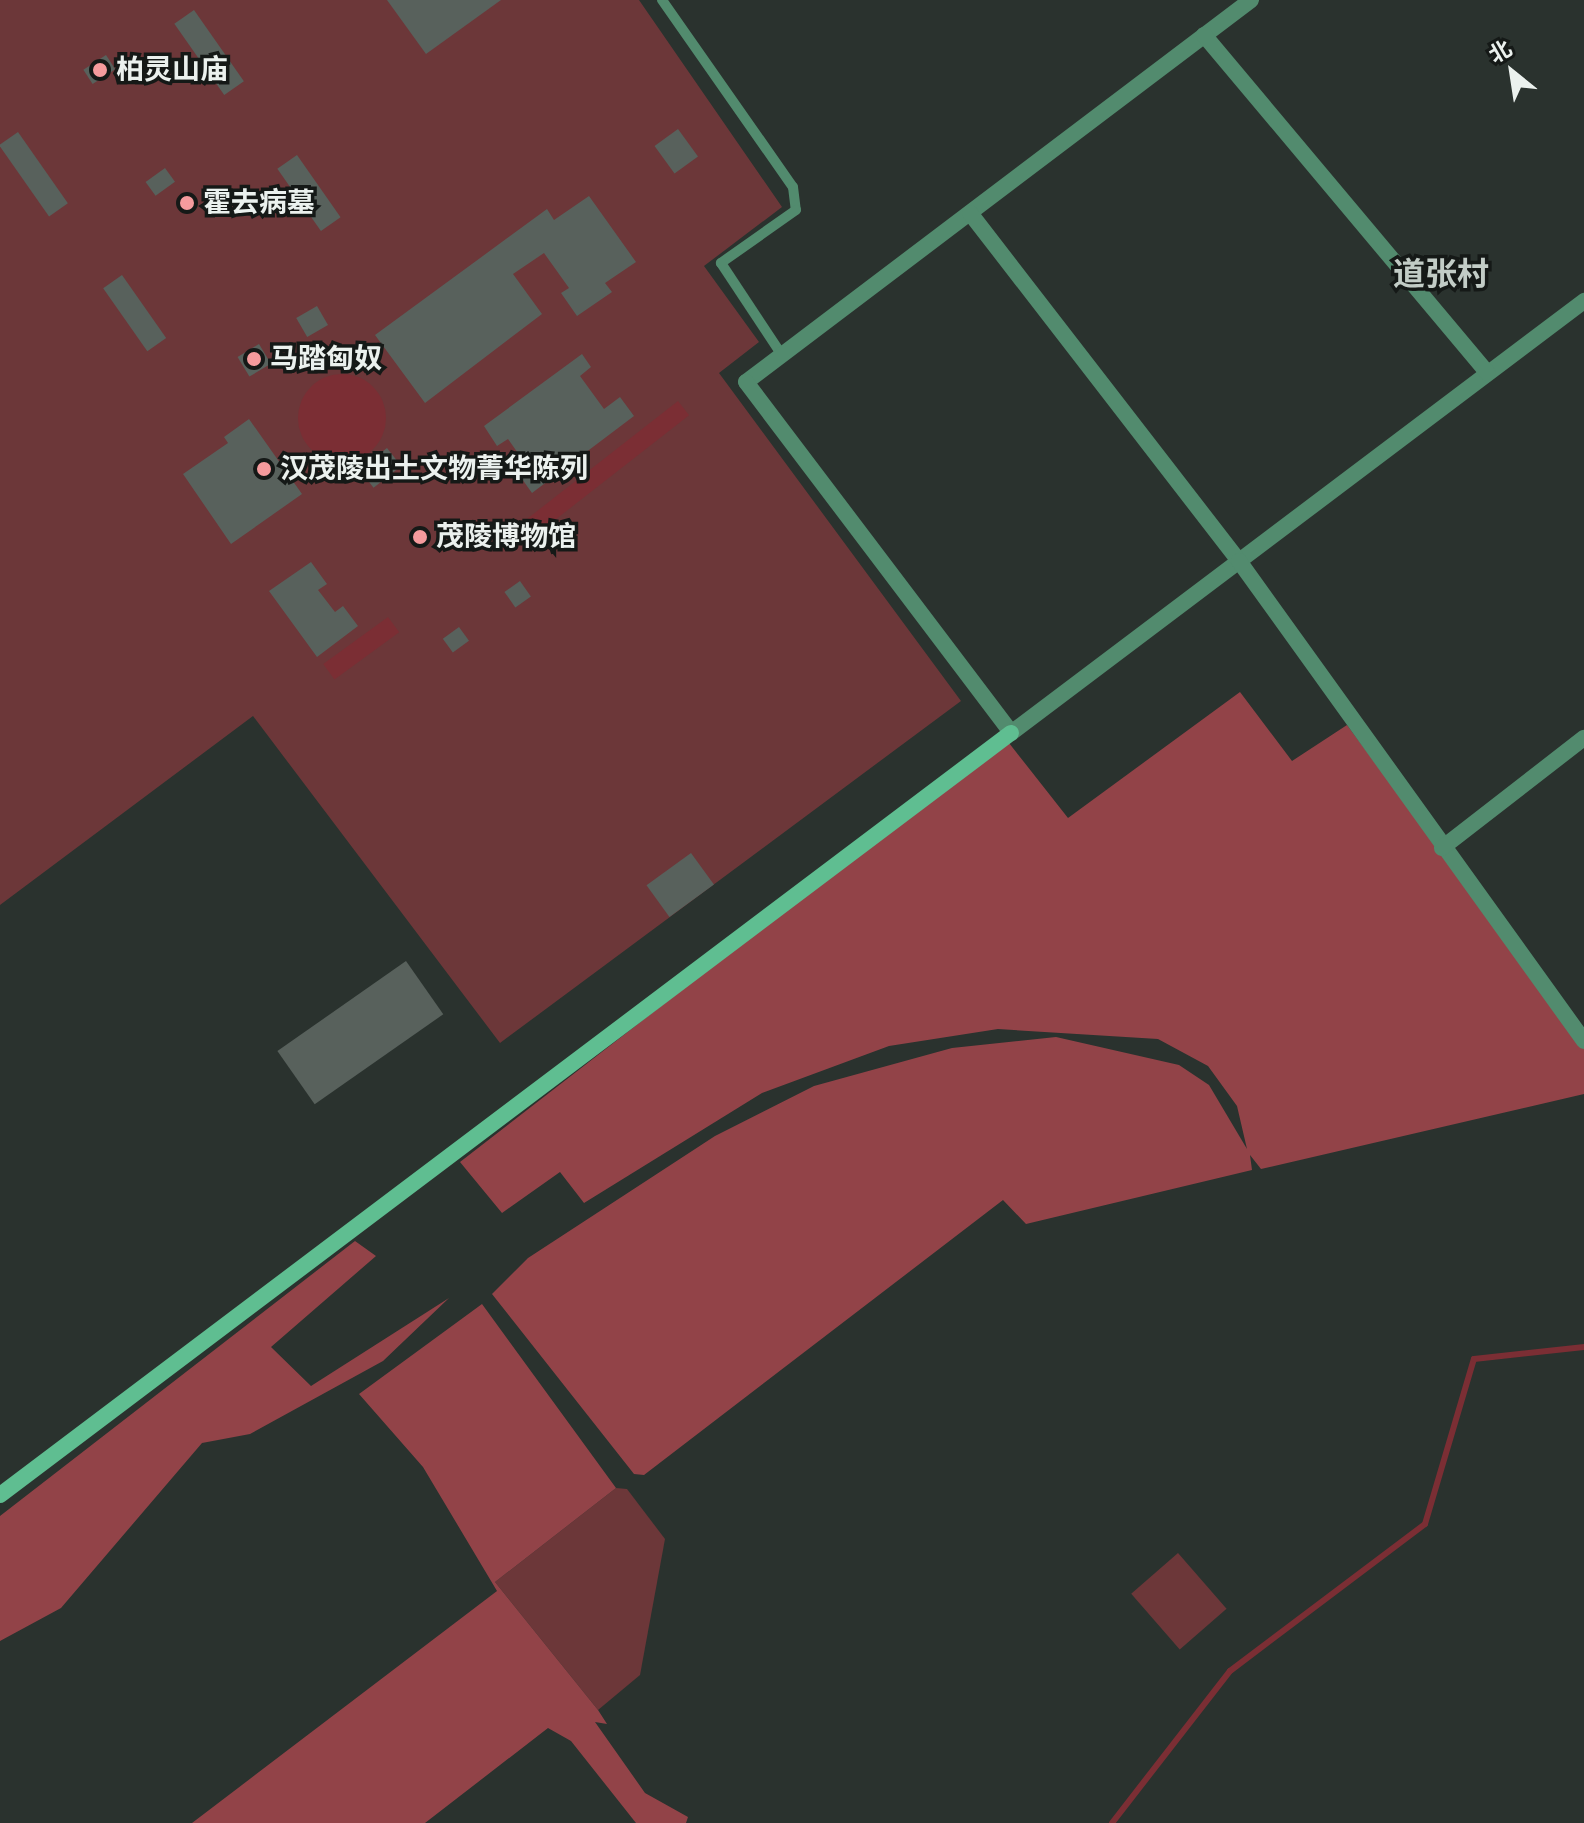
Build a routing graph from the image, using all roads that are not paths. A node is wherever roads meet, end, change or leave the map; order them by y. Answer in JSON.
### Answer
{"nodes":[{"id":1,"x":662,"y":0,"type":"edge"},
{"id":2,"x":1251,"y":0,"type":"edge"},
{"id":3,"x":1204,"y":35,"type":"junction"},
{"id":4,"x":970,"y":213,"type":"junction"},
{"id":5,"x":1584,"y":301,"type":"edge"},
{"id":6,"x":782,"y":355,"type":"junction"},
{"id":7,"x":1488,"y":373,"type":"junction"},
{"id":8,"x":1239,"y":561,"type":"junction"},
{"id":9,"x":1011,"y":733,"type":"junction"},
{"id":10,"x":1584,"y":738,"type":"edge"},
{"id":11,"x":1442,"y":848,"type":"junction"},
{"id":12,"x":1584,"y":1041,"type":"edge"},
{"id":13,"x":0,"y":1495,"type":"edge"}],
"edges":[{"from":1,"to":6,"type":"lane"},
{"from":2,"to":3,"type":"street"},
{"from":3,"to":4,"type":"street"},
{"from":3,"to":7,"type":"street"},
{"from":4,"to":6,"type":"street"},
{"from":4,"to":8,"type":"street"},
{"from":5,"to":7,"type":"street"},
{"from":6,"to":9,"type":"street"},
{"from":7,"to":8,"type":"street"},
{"from":8,"to":9,"type":"street"},
{"from":8,"to":11,"type":"street"},
{"from":9,"to":13,"type":"main road"},
{"from":10,"to":11,"type":"street"},
{"from":11,"to":12,"type":"street"}]}
